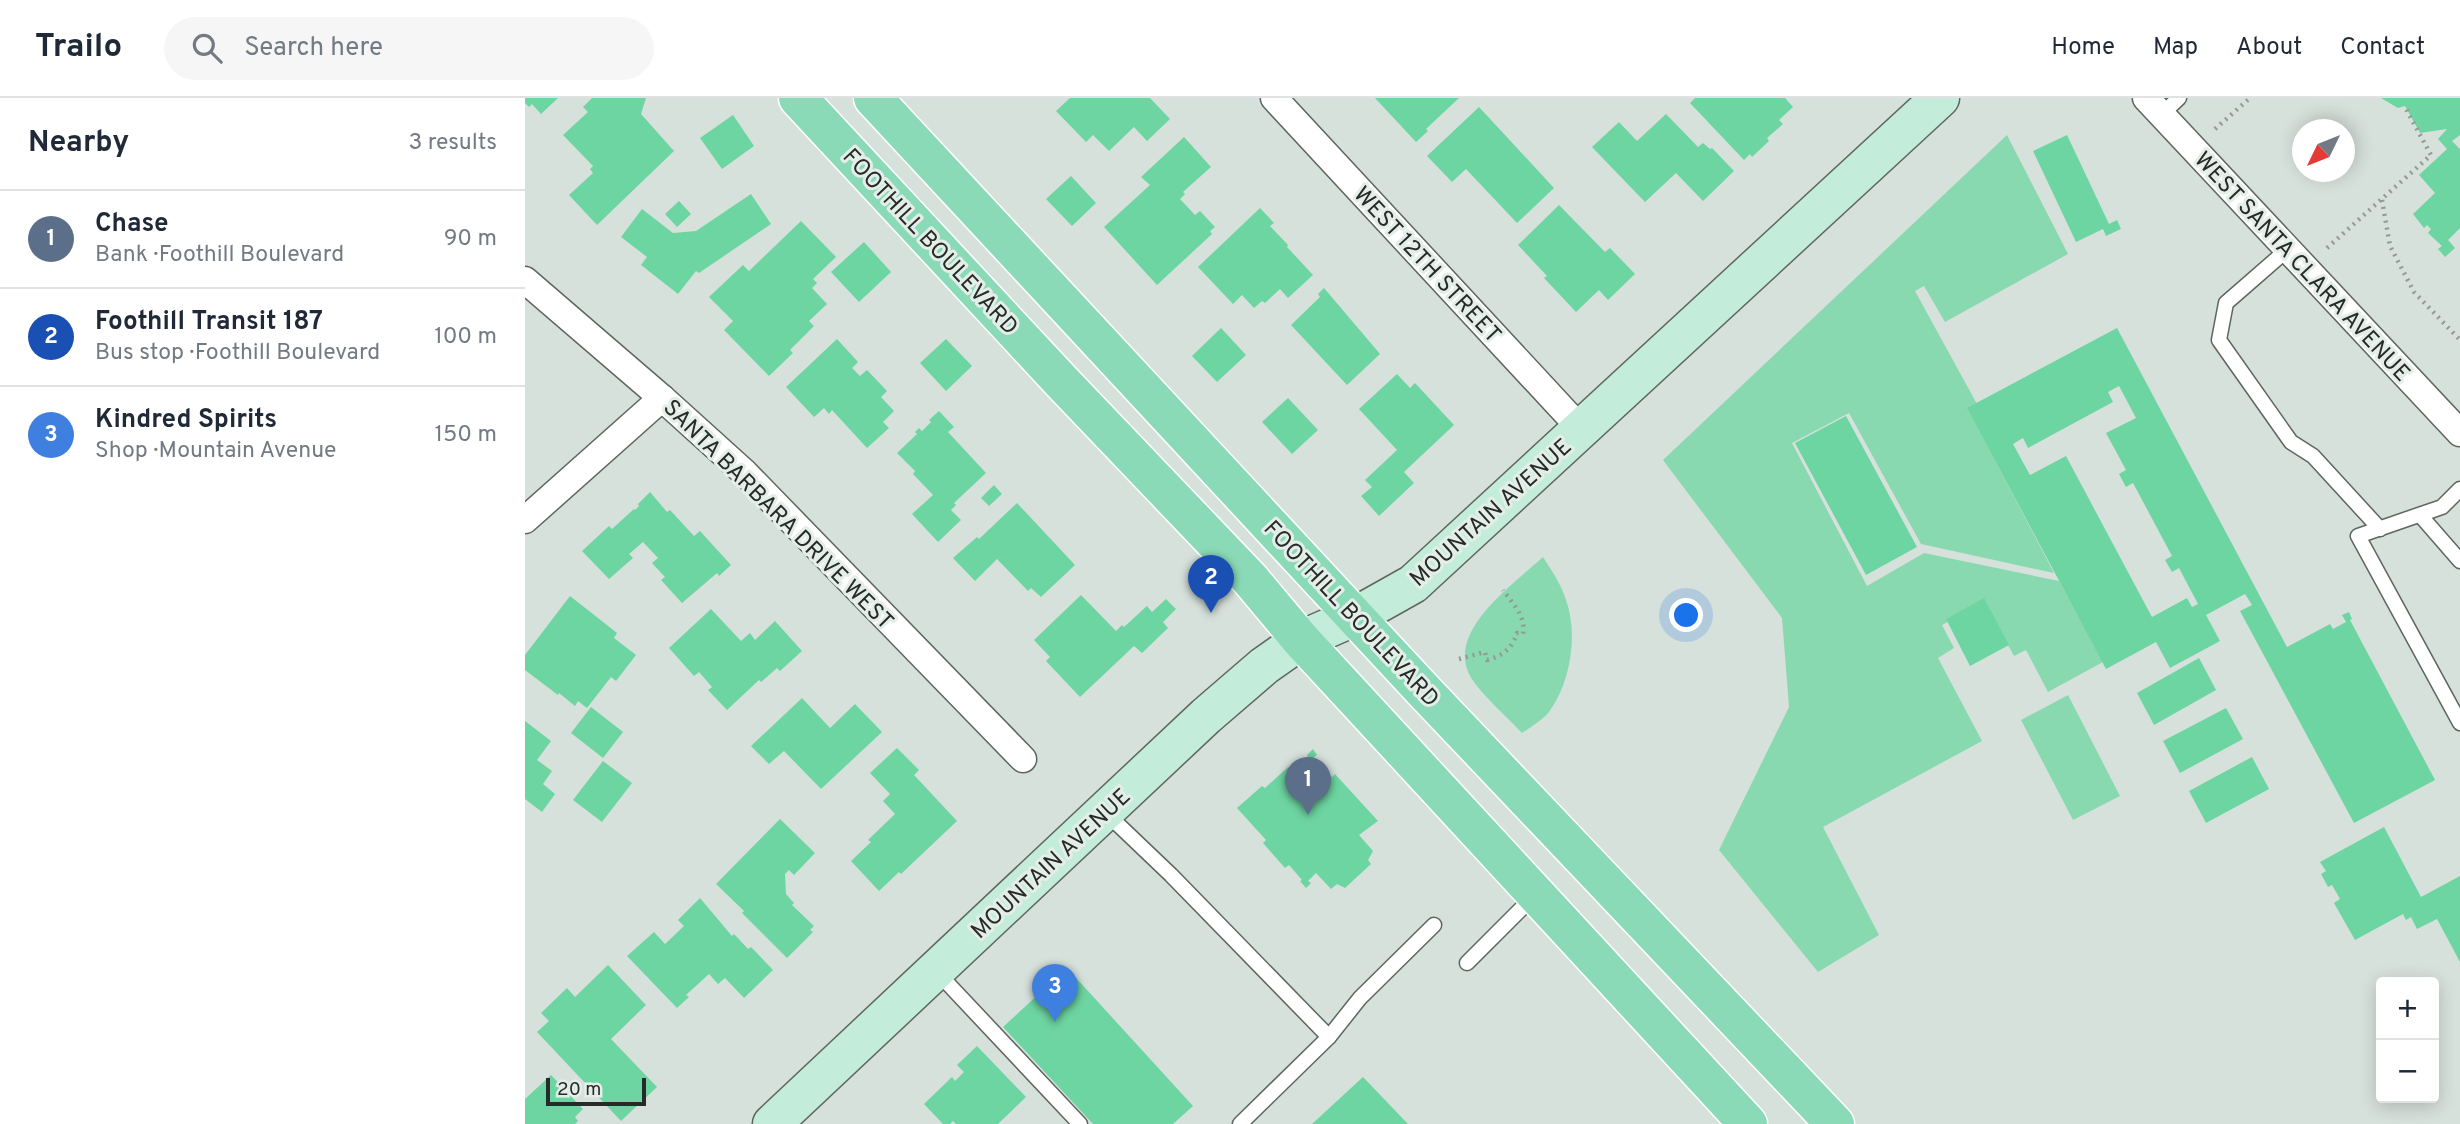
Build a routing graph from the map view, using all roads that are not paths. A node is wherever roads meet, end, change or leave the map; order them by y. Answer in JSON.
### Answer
{"nodes":[{"id":1,"x":797,"y":98,"type":"edge"},
{"id":2,"x":873,"y":98,"type":"edge"},
{"id":3,"x":1274,"y":98,"type":"edge"},
{"id":4,"x":1940,"y":98,"type":"edge"},
{"id":5,"x":2162,"y":104,"type":"edge"},
{"id":6,"x":2288,"y":249,"type":"junction"},
{"id":7,"x":525,"y":281,"type":"edge"},
{"id":8,"x":662,"y":398,"type":"junction"},
{"id":9,"x":1582,"y":430,"type":"junction"},
{"id":10,"x":2460,"y":433,"type":"edge"},
{"id":11,"x":2460,"y":489,"type":"edge"},
{"id":12,"x":2420,"y":515,"type":"junction"},
{"id":13,"x":525,"y":520,"type":"edge"},
{"id":14,"x":2380,"y":529,"type":"junction"},
{"id":15,"x":2460,"y":561,"type":"edge"},
{"id":16,"x":1356,"y":616,"type":"junction"},
{"id":17,"x":1301,"y":640,"type":"junction"},
{"id":18,"x":2460,"y":723,"type":"edge"},
{"id":19,"x":1023,"y":759,"type":"dead end"},
{"id":20,"x":1105,"y":812,"type":"junction"},
{"id":21,"x":1536,"y":894,"type":"junction"},
{"id":22,"x":1434,"y":925,"type":"dead end"},
{"id":23,"x":1467,"y":963,"type":"dead end"},
{"id":24,"x":936,"y":970,"type":"junction"},
{"id":25,"x":1329,"y":1037,"type":"junction"},
{"id":26,"x":772,"y":1124,"type":"edge"},
{"id":27,"x":1080,"y":1124,"type":"edge"},
{"id":28,"x":1240,"y":1124,"type":"edge"},
{"id":29,"x":1748,"y":1124,"type":"edge"},
{"id":30,"x":1835,"y":1124,"type":"edge"}],
"edges":[{"from":1,"to":17,"type":"main road","name":"FOOTHILL BOULEVARD"},
{"from":2,"to":16,"type":"main road","name":"FOOTHILL BOULEVARD"},
{"from":3,"to":9,"type":"street","name":"WEST 12TH STREET"},
{"from":4,"to":9,"type":"main road","name":"MOUNTAIN AVENUE"},
{"from":5,"to":6,"type":"street","name":"WEST SANTA CLARA AVENUE"},
{"from":6,"to":10,"type":"street","name":"WEST SANTA CLARA AVENUE"},
{"from":6,"to":14,"type":"lane"},
{"from":7,"to":8,"type":"street","name":"SANTA BARBARA DRIVE WEST"},
{"from":8,"to":13,"type":"street"},
{"from":8,"to":19,"type":"street","name":"SANTA BARBARA DRIVE WEST"},
{"from":9,"to":16,"type":"main road","name":"MOUNTAIN AVENUE"},
{"from":11,"to":12,"type":"lane"},
{"from":12,"to":14,"type":"lane"},
{"from":12,"to":15,"type":"lane"},
{"from":14,"to":18,"type":"lane"},
{"from":16,"to":17,"type":"main road","name":"MOUNTAIN AVENUE"},
{"from":16,"to":30,"type":"main road","name":"FOOTHILL BOULEVARD"},
{"from":17,"to":20,"type":"main road","name":"MOUNTAIN AVENUE"},
{"from":17,"to":21,"type":"main road","name":"FOOTHILL BOULEVARD"},
{"from":20,"to":24,"type":"main road","name":"MOUNTAIN AVENUE"},
{"from":20,"to":25,"type":"lane"},
{"from":21,"to":23,"type":"lane"},
{"from":21,"to":29,"type":"main road","name":"FOOTHILL BOULEVARD"},
{"from":22,"to":25,"type":"lane"},
{"from":24,"to":26,"type":"main road","name":"MOUNTAIN AVENUE"},
{"from":24,"to":27,"type":"lane"},
{"from":25,"to":28,"type":"lane"}]}
